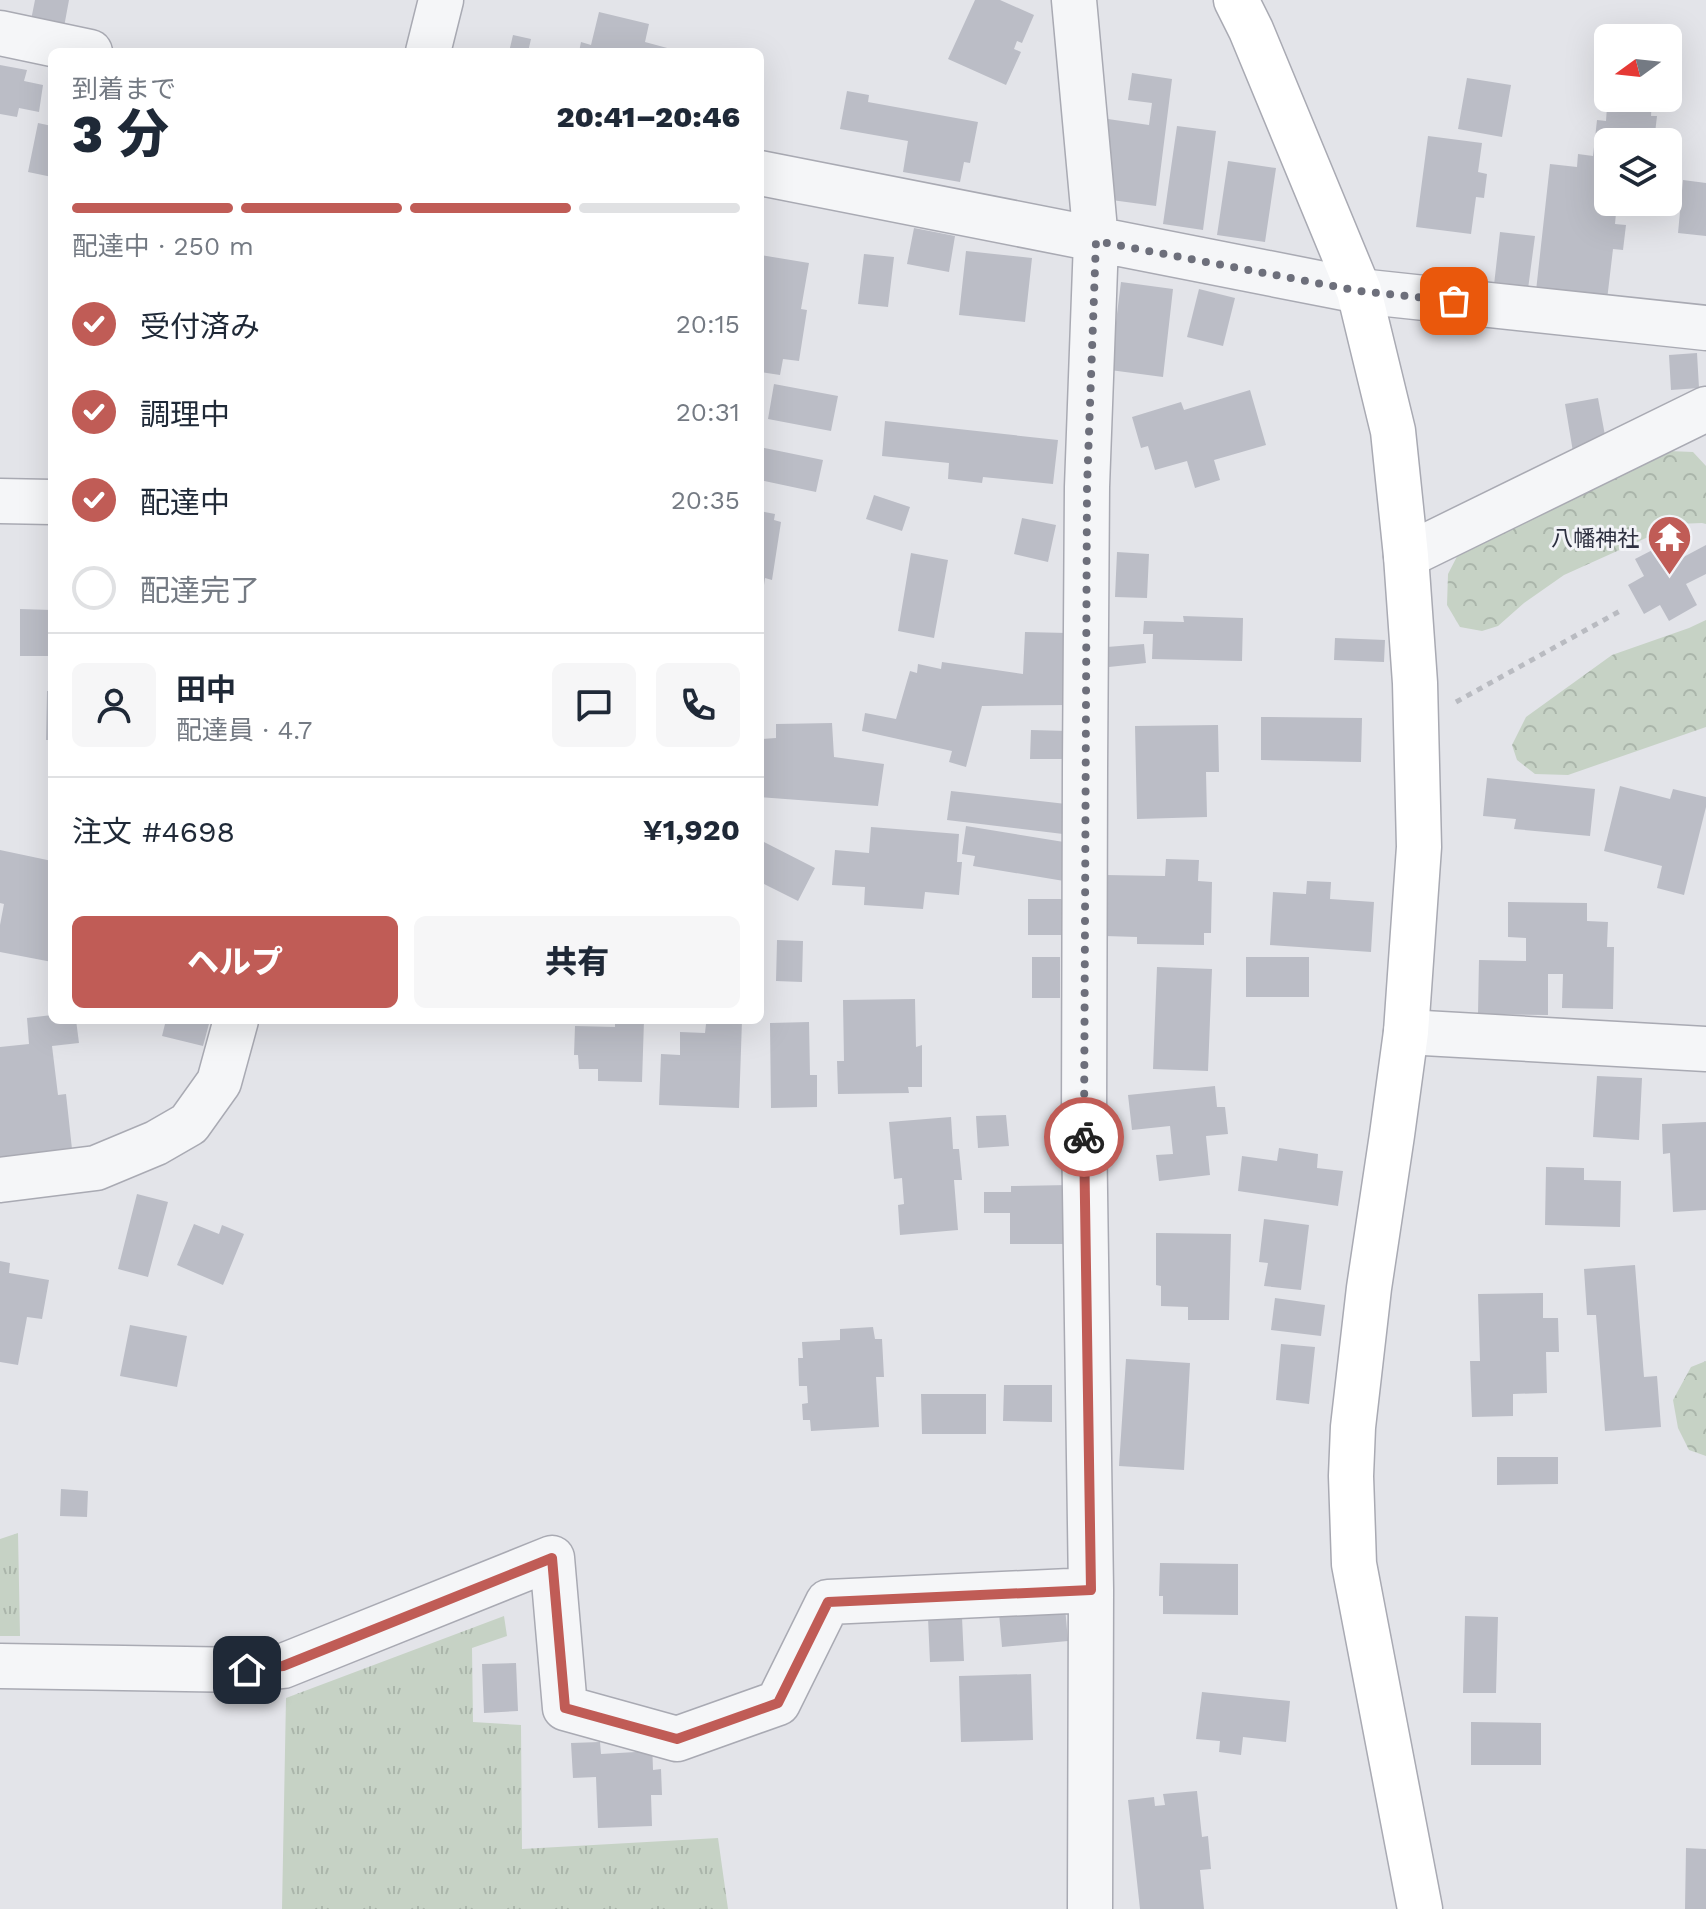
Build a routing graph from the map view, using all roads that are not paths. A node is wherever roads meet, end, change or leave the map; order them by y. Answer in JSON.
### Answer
{"nodes":[{"id":1,"x":441,"y":0,"type":"edge"},
{"id":2,"x":1074,"y":0,"type":"edge"},
{"id":3,"x":1236,"y":0,"type":"edge"},
{"id":4,"x":0,"y":33,"type":"edge"},
{"id":5,"x":71,"y":48,"type":"edge"},
{"id":6,"x":429,"y":48,"type":"edge"},
{"id":7,"x":764,"y":174,"type":"edge"},
{"id":8,"x":1096,"y":241,"type":"junction"},
{"id":9,"x":1359,"y":291,"type":"junction"},
{"id":10,"x":1706,"y":328,"type":"edge"},
{"id":11,"x":1706,"y":409,"type":"edge"},
{"id":12,"x":0,"y":501,"type":"edge"},
{"id":13,"x":48,"y":502,"type":"edge"},
{"id":14,"x":1406,"y":556,"type":"junction"},
{"id":15,"x":235,"y":1024,"type":"edge"},
{"id":16,"x":1406,"y":1032,"type":"junction"},
{"id":17,"x":1706,"y":1049,"type":"edge"},
{"id":18,"x":0,"y":1180,"type":"edge"},
{"id":19,"x":1091,"y":1590,"type":"junction"},
{"id":20,"x":0,"y":1666,"type":"edge"},
{"id":21,"x":1090,"y":1909,"type":"edge"},
{"id":22,"x":1420,"y":1909,"type":"edge"}],
"edges":[{"from":1,"to":6,"type":"street"},
{"from":2,"to":8,"type":"street"},
{"from":3,"to":9,"type":"street"},
{"from":4,"to":5,"type":"street"},
{"from":7,"to":8,"type":"street"},
{"from":8,"to":9,"type":"street"},
{"from":8,"to":19,"type":"street"},
{"from":9,"to":10,"type":"street"},
{"from":9,"to":14,"type":"street"},
{"from":11,"to":14,"type":"street"},
{"from":12,"to":13,"type":"street"},
{"from":14,"to":16,"type":"street"},
{"from":15,"to":18,"type":"street"},
{"from":16,"to":17,"type":"street"},
{"from":16,"to":22,"type":"street"},
{"from":19,"to":20,"type":"street"},
{"from":19,"to":21,"type":"street"}]}
